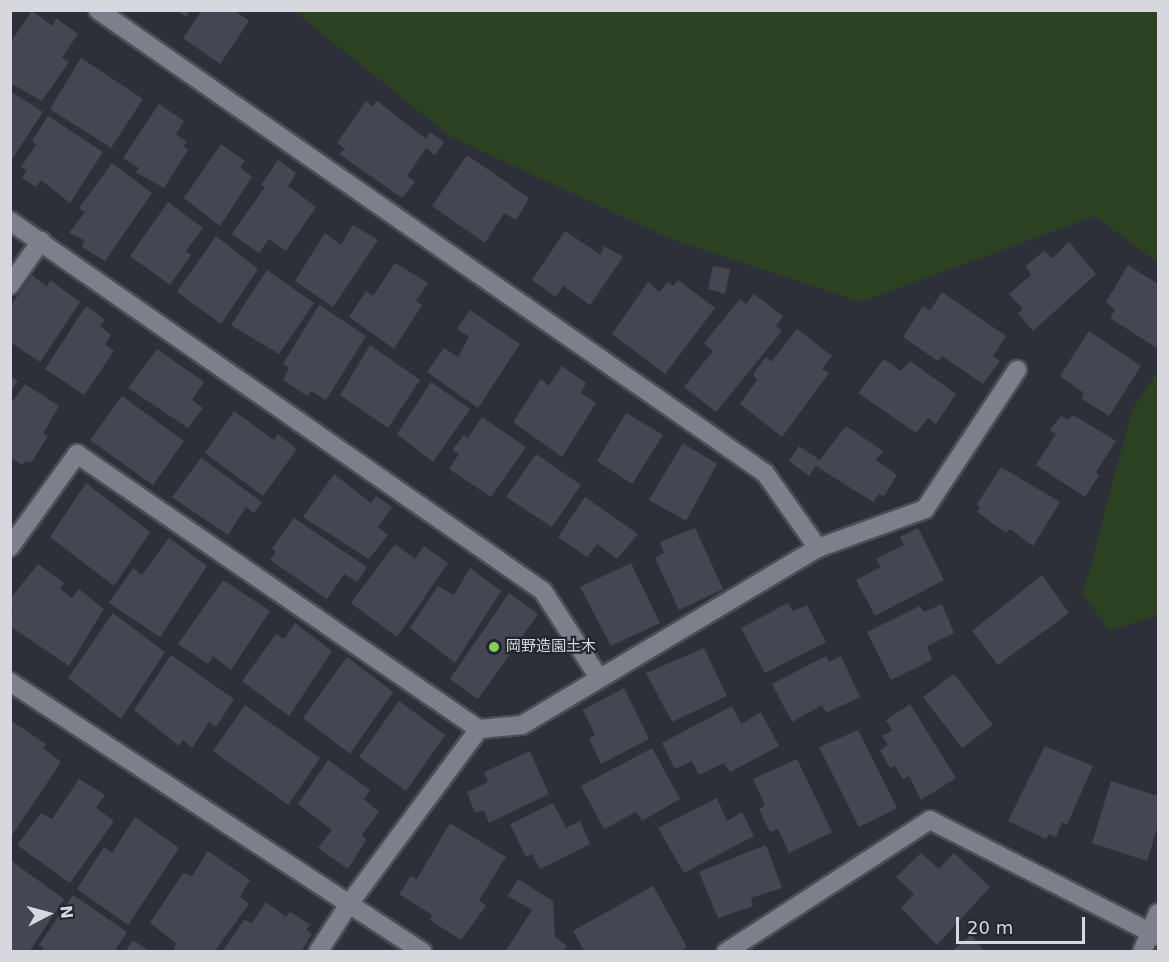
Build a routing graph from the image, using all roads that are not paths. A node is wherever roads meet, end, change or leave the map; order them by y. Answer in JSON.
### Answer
{"nodes":[{"id":1,"x":98,"y":10,"type":"edge"},
{"id":2,"x":10,"y":221,"type":"edge"},
{"id":3,"x":40,"y":240,"type":"junction"},
{"id":4,"x":10,"y":285,"type":"edge"},
{"id":5,"x":1017,"y":370,"type":"dead end"},
{"id":6,"x":10,"y":547,"type":"edge"},
{"id":7,"x":818,"y":548,"type":"junction"},
{"id":8,"x":599,"y":678,"type":"junction"},
{"id":9,"x":10,"y":682,"type":"edge"},
{"id":10,"x":479,"y":729,"type":"junction"},
{"id":11,"x":350,"y":904,"type":"junction"},
{"id":12,"x":1158,"y":913,"type":"edge"},
{"id":13,"x":1154,"y":934,"type":"edge"},
{"id":14,"x":318,"y":951,"type":"edge"},
{"id":15,"x":423,"y":951,"type":"edge"},
{"id":16,"x":726,"y":951,"type":"edge"},
{"id":17,"x":1142,"y":951,"type":"edge"}],
"edges":[{"from":1,"to":7,"type":"street"},
{"from":2,"to":3,"type":"street"},
{"from":3,"to":4,"type":"street"},
{"from":3,"to":8,"type":"street"},
{"from":5,"to":7,"type":"street"},
{"from":6,"to":10,"type":"street"},
{"from":7,"to":8,"type":"street"},
{"from":8,"to":10,"type":"street"},
{"from":9,"to":11,"type":"street"},
{"from":10,"to":11,"type":"street"},
{"from":11,"to":14,"type":"street"},
{"from":11,"to":15,"type":"street"},
{"from":12,"to":13,"type":"street"},
{"from":13,"to":16,"type":"street"},
{"from":13,"to":17,"type":"street"}]}
